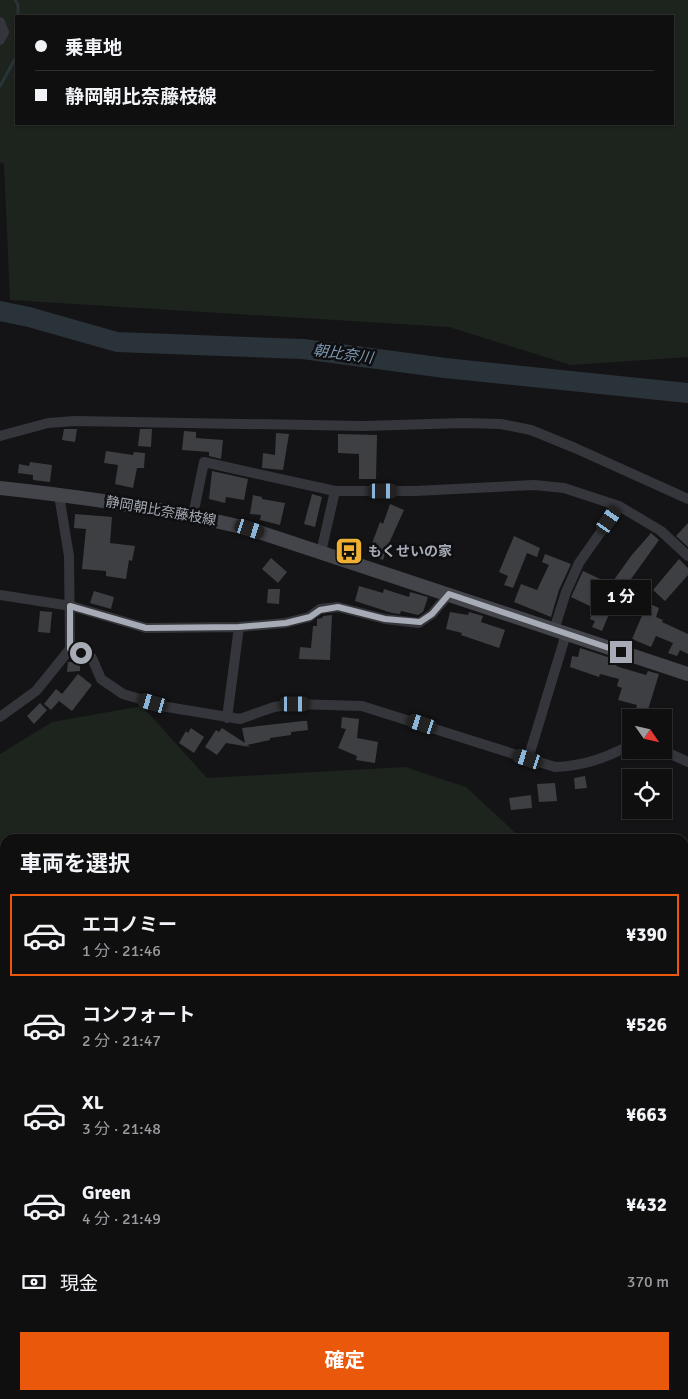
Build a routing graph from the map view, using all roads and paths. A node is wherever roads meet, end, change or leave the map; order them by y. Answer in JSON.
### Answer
{"nodes":[{"id":1,"x":0,"y":22,"type":"edge"},
{"id":2,"x":0,"y":40,"type":"edge"},
{"id":3,"x":0,"y":436,"type":"edge"},
{"id":4,"x":0,"y":488,"type":"edge"},
{"id":5,"x":335,"y":491,"type":"junction"},
{"id":6,"x":59,"y":495,"type":"junction"},
{"id":7,"x":688,"y":499,"type":"edge"},
{"id":8,"x":619,"y":506,"type":"junction"},
{"id":9,"x":193,"y":515,"type":"junction"},
{"id":10,"x":321,"y":552,"type":"junction"},
{"id":11,"x":688,"y":556,"type":"edge"},
{"id":12,"x":449,"y":594,"type":"junction"},
{"id":13,"x":0,"y":595,"type":"edge"},
{"id":14,"x":70,"y":606,"type":"junction"},
{"id":15,"x":239,"y":627,"type":"junction"},
{"id":16,"x":560,"y":632,"type":"junction"},
{"id":17,"x":70,"y":649,"type":"junction"},
{"id":18,"x":688,"y":674,"type":"edge"},
{"id":19,"x":0,"y":717,"type":"edge"},
{"id":20,"x":227,"y":718,"type":"junction"},
{"id":21,"x":622,"y":750,"type":"edge"},
{"id":22,"x":672,"y":755,"type":"edge"},
{"id":23,"x":528,"y":759,"type":"junction"},
{"id":24,"x":688,"y":762,"type":"edge"}],
"edges":[{"from":1,"to":2,"type":"street"},
{"from":3,"to":7,"type":"street"},
{"from":4,"to":6,"type":"main road","name":"静岡朝比奈藤枝線"},
{"from":5,"to":8,"type":"street"},
{"from":5,"to":9,"type":"street"},
{"from":5,"to":10,"type":"street"},
{"from":6,"to":9,"type":"main road","name":"静岡朝比奈藤枝線"},
{"from":6,"to":14,"type":"street"},
{"from":8,"to":11,"type":"street"},
{"from":8,"to":16,"type":"street"},
{"from":9,"to":10,"type":"main road","name":"静岡朝比奈藤枝線"},
{"from":10,"to":12,"type":"main road","name":"静岡朝比奈藤枝線"},
{"from":12,"to":15,"type":"street"},
{"from":12,"to":16,"type":"main road","name":"静岡朝比奈藤枝線"},
{"from":13,"to":14,"type":"street"},
{"from":14,"to":15,"type":"street"},
{"from":14,"to":17,"type":"street"},
{"from":15,"to":20,"type":"street"},
{"from":16,"to":18,"type":"main road","name":"静岡朝比奈藤枝線"},
{"from":16,"to":23,"type":"street"},
{"from":17,"to":19,"type":"street"},
{"from":17,"to":20,"type":"street"},
{"from":20,"to":23,"type":"street"},
{"from":21,"to":23,"type":"street"},
{"from":22,"to":24,"type":"street"}]}
